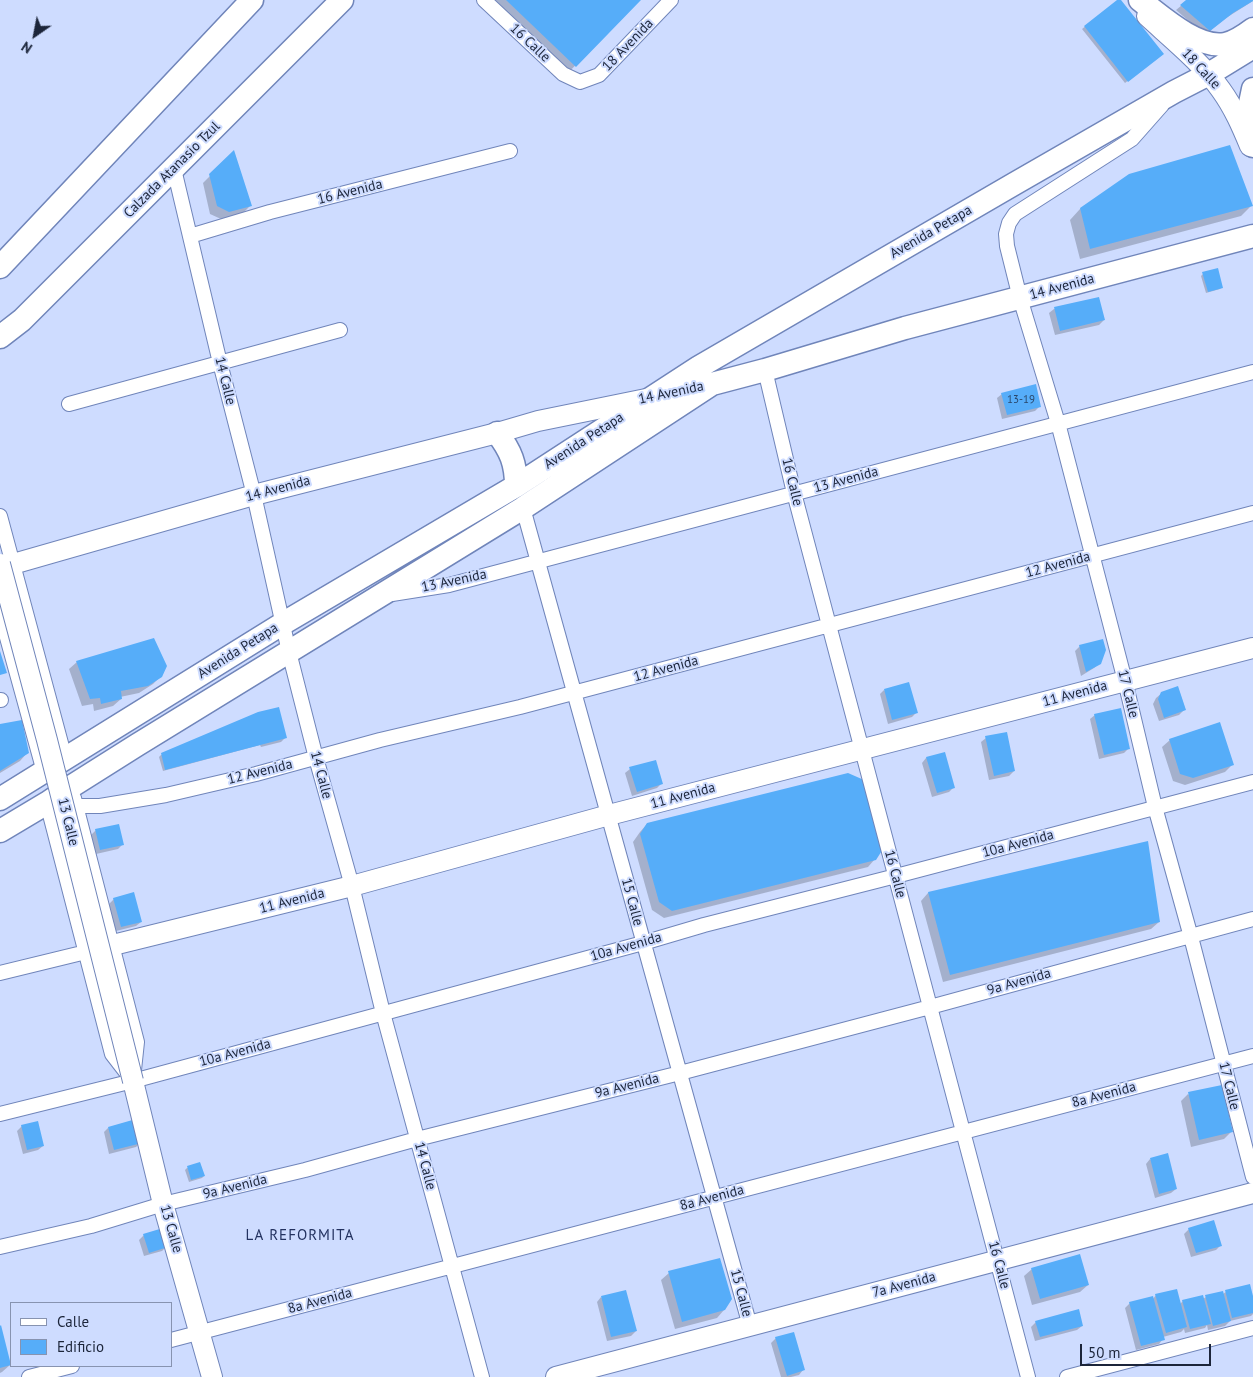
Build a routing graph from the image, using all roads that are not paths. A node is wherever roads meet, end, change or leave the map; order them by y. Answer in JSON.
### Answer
{"nodes":[{"id":1,"x":252,"y":0,"type":"edge"},
{"id":2,"x":342,"y":0,"type":"edge"},
{"id":3,"x":484,"y":0,"type":"edge"},
{"id":4,"x":671,"y":0,"type":"edge"},
{"id":5,"x":1130,"y":0,"type":"edge"},
{"id":6,"x":1140,"y":0,"type":"edge"},
{"id":7,"x":1253,"y":30,"type":"edge"},
{"id":8,"x":1253,"y":47,"type":"edge"},
{"id":9,"x":1209,"y":74,"type":"junction"},
{"id":10,"x":580,"y":82,"type":"joint"},
{"id":11,"x":1174,"y":92,"type":"junction"},
{"id":12,"x":1252,"y":101,"type":"edge"},
{"id":13,"x":1253,"y":146,"type":"edge"},
{"id":14,"x":510,"y":151,"type":"dead end"},
{"id":15,"x":1253,"y":152,"type":"edge"},
{"id":16,"x":174,"y":169,"type":"junction"},
{"id":17,"x":1015,"y":214,"type":"joint"},
{"id":18,"x":190,"y":236,"type":"junction"},
{"id":19,"x":1253,"y":236,"type":"edge"},
{"id":20,"x":0,"y":267,"type":"edge"},
{"id":21,"x":1020,"y":298,"type":"junction"},
{"id":22,"x":340,"y":330,"type":"dead end"},
{"id":23,"x":0,"y":337,"type":"edge"},
{"id":24,"x":220,"y":363,"type":"junction"},
{"id":25,"x":765,"y":370,"type":"junction"},
{"id":26,"x":1253,"y":372,"type":"edge"},
{"id":27,"x":712,"y":384,"type":"junction"},
{"id":28,"x":648,"y":398,"type":"junction"},
{"id":29,"x":69,"y":404,"type":"dead end"},
{"id":30,"x":1058,"y":423,"type":"junction"},
{"id":31,"x":497,"y":433,"type":"junction"},
{"id":32,"x":516,"y":486,"type":"junction"},
{"id":33,"x":794,"y":493,"type":"junction"},
{"id":34,"x":254,"y":495,"type":"junction"},
{"id":35,"x":523,"y":508,"type":"junction"},
{"id":36,"x":1253,"y":513,"type":"edge"},
{"id":37,"x":0,"y":516,"type":"edge"},
{"id":38,"x":1092,"y":556,"type":"junction"},
{"id":39,"x":538,"y":561,"type":"junction"},
{"id":40,"x":4,"y":564,"type":"edge"},
{"id":41,"x":379,"y":596,"type":"junction"},
{"id":42,"x":0,"y":612,"type":"edge"},
{"id":43,"x":282,"y":624,"type":"junction"},
{"id":44,"x":829,"y":625,"type":"junction"},
{"id":45,"x":1253,"y":648,"type":"edge"},
{"id":46,"x":289,"y":652,"type":"junction"},
{"id":47,"x":1125,"y":681,"type":"junction"},
{"id":48,"x":575,"y":693,"type":"junction"},
{"id":49,"x":862,"y":750,"type":"junction"},
{"id":50,"x":65,"y":758,"type":"junction"},
{"id":51,"x":316,"y":758,"type":"junction"},
{"id":52,"x":44,"y":772,"type":"junction"},
{"id":53,"x":1253,"y":782,"type":"edge"},
{"id":54,"x":74,"y":796,"type":"junction"},
{"id":55,"x":0,"y":799,"type":"edge"},
{"id":56,"x":47,"y":803,"type":"junction"},
{"id":57,"x":1155,"y":808,"type":"junction"},
{"id":58,"x":609,"y":816,"type":"junction"},
{"id":59,"x":0,"y":831,"type":"edge"},
{"id":60,"x":896,"y":876,"type":"junction"},
{"id":61,"x":352,"y":886,"type":"junction"},
{"id":62,"x":1253,"y":919,"type":"edge"},
{"id":63,"x":1191,"y":937,"type":"junction"},
{"id":64,"x":643,"y":943,"type":"junction"},
{"id":65,"x":114,"y":945,"type":"junction"},
{"id":66,"x":86,"y":952,"type":"junction"},
{"id":67,"x":0,"y":972,"type":"edge"},
{"id":68,"x":930,"y":1007,"type":"junction"},
{"id":69,"x":383,"y":1013,"type":"junction"},
{"id":70,"x":1253,"y":1056,"type":"edge"},
{"id":71,"x":1224,"y":1063,"type":"junction"},
{"id":72,"x":680,"y":1073,"type":"junction"},
{"id":73,"x":133,"y":1081,"type":"junction"},
{"id":74,"x":0,"y":1114,"type":"edge"},
{"id":75,"x":964,"y":1132,"type":"junction"},
{"id":76,"x":417,"y":1139,"type":"junction"},
{"id":77,"x":1253,"y":1177,"type":"edge"},
{"id":78,"x":1253,"y":1193,"type":"edge"},
{"id":79,"x":714,"y":1197,"type":"junction"},
{"id":80,"x":164,"y":1204,"type":"junction"},
{"id":81,"x":0,"y":1247,"type":"edge"},
{"id":82,"x":998,"y":1260,"type":"junction"},
{"id":83,"x":452,"y":1266,"type":"junction"},
{"id":84,"x":750,"y":1326,"type":"junction"},
{"id":85,"x":1253,"y":1328,"type":"edge"},
{"id":86,"x":200,"y":1332,"type":"junction"},
{"id":87,"x":172,"y":1340,"type":"edge"},
{"id":88,"x":68,"y":1367,"type":"edge"},
{"id":89,"x":29,"y":1377,"type":"edge"},
{"id":90,"x":212,"y":1377,"type":"edge"},
{"id":91,"x":482,"y":1377,"type":"edge"},
{"id":92,"x":556,"y":1377,"type":"edge"},
{"id":93,"x":1028,"y":1377,"type":"edge"},
{"id":94,"x":1067,"y":1377,"type":"edge"}],
"edges":[{"from":1,"to":20,"type":"main road"},
{"from":2,"to":16,"type":"main road","name":"Calzada Atanasio Tzul"},
{"from":3,"to":10,"type":"street","name":"16 Calle"},
{"from":4,"to":10,"type":"street","name":"18 Avenida"},
{"from":5,"to":9,"type":"main road","name":"18 Calle"},
{"from":6,"to":7,"type":"main road"},
{"from":8,"to":9,"type":"main road","name":"Avenida Petapa"},
{"from":9,"to":11,"type":"main road","name":"Avenida Petapa"},
{"from":9,"to":15,"type":"main road","name":"18 Calle"},
{"from":11,"to":17,"type":"street","name":"Avenida Petapa"},
{"from":11,"to":28,"type":"main road","name":"Avenida Petapa"},
{"from":12,"to":13,"type":"main road"},
{"from":14,"to":18,"type":"street","name":"16 Avenida"},
{"from":16,"to":18,"type":"street","name":"14 Calle"},
{"from":16,"to":23,"type":"main road","name":"Calzada Atanasio Tzul"},
{"from":17,"to":21,"type":"street","name":"17 Calle"},
{"from":18,"to":24,"type":"street","name":"14 Calle"},
{"from":19,"to":21,"type":"main road","name":"14 Avenida"},
{"from":21,"to":25,"type":"main road","name":"14 Avenida"},
{"from":21,"to":30,"type":"street","name":"17 Calle"},
{"from":22,"to":24,"type":"street"},
{"from":24,"to":29,"type":"street"},
{"from":24,"to":34,"type":"street","name":"14 Calle"},
{"from":25,"to":27,"type":"main road","name":"14 Avenida"},
{"from":25,"to":33,"type":"street","name":"16 Calle"},
{"from":26,"to":30,"type":"street","name":"13 Avenida"},
{"from":27,"to":28,"type":"main road","name":"14 Avenida"},
{"from":27,"to":35,"type":"main road","name":"Avenida Petapa"},
{"from":28,"to":31,"type":"main road","name":"14 Avenida"},
{"from":28,"to":32,"type":"main road","name":"Avenida Petapa"},
{"from":30,"to":33,"type":"street","name":"13 Avenida"},
{"from":30,"to":38,"type":"street","name":"17 Calle"},
{"from":31,"to":32,"type":"main road"},
{"from":31,"to":34,"type":"main road","name":"14 Avenida"},
{"from":32,"to":43,"type":"main road","name":"Avenida Petapa"},
{"from":33,"to":39,"type":"street","name":"13 Avenida"},
{"from":33,"to":44,"type":"street","name":"16 Calle"},
{"from":34,"to":40,"type":"main road","name":"14 Avenida"},
{"from":34,"to":43,"type":"street","name":"14 Calle"},
{"from":35,"to":39,"type":"street","name":"15 Calle"},
{"from":35,"to":41,"type":"main road","name":"Avenida Petapa"},
{"from":36,"to":38,"type":"street","name":"12 Avenida"},
{"from":37,"to":40,"type":"street","name":"13 Calle"},
{"from":38,"to":44,"type":"street","name":"12 Avenida"},
{"from":38,"to":47,"type":"street","name":"17 Calle"},
{"from":39,"to":41,"type":"street","name":"13 Avenida"},
{"from":39,"to":48,"type":"street","name":"15 Calle"},
{"from":40,"to":50,"type":"street","name":"13 Calle"},
{"from":40,"to":73,"type":"main road","name":"13 Calle","bridge":true},
{"from":41,"to":46,"type":"main road","name":"Avenida Petapa"},
{"from":42,"to":52,"type":"street"},
{"from":43,"to":46,"type":"street","name":"14 Calle"},
{"from":43,"to":50,"type":"main road","name":"Avenida Petapa"},
{"from":44,"to":48,"type":"street","name":"12 Avenida"},
{"from":44,"to":49,"type":"street","name":"16 Calle"},
{"from":45,"to":47,"type":"main road","name":"11 Avenida"},
{"from":46,"to":51,"type":"street","name":"14 Calle"},
{"from":46,"to":54,"type":"main road","name":"Avenida Petapa"},
{"from":47,"to":49,"type":"main road","name":"11 Avenida"},
{"from":47,"to":57,"type":"street","name":"17 Calle"},
{"from":48,"to":51,"type":"street","name":"12 Avenida"},
{"from":48,"to":58,"type":"street","name":"15 Calle"},
{"from":49,"to":58,"type":"main road","name":"11 Avenida"},
{"from":49,"to":60,"type":"street","name":"16 Calle"},
{"from":50,"to":52,"type":"main road","name":"Avenida Petapa"},
{"from":51,"to":54,"type":"street","name":"12 Avenida"},
{"from":51,"to":61,"type":"street","name":"14 Calle"},
{"from":52,"to":55,"type":"main road","name":"Avenida Petapa"},
{"from":53,"to":57,"type":"street","name":"10a Avenida"},
{"from":54,"to":56,"type":"main road","name":"Avenida Petapa"},
{"from":54,"to":65,"type":"street","name":"13 Calle"},
{"from":56,"to":59,"type":"main road","name":"Avenida Petapa"},
{"from":56,"to":66,"type":"street","name":"13 Calle"},
{"from":57,"to":60,"type":"street","name":"10a Avenida"},
{"from":57,"to":63,"type":"street","name":"17 Calle"},
{"from":58,"to":61,"type":"main road","name":"11 Avenida"},
{"from":58,"to":64,"type":"street","name":"15 Calle"},
{"from":60,"to":64,"type":"street","name":"10a Avenida"},
{"from":60,"to":68,"type":"street","name":"16 Calle"},
{"from":61,"to":65,"type":"main road","name":"11 Avenida"},
{"from":61,"to":69,"type":"street","name":"14 Calle"},
{"from":62,"to":63,"type":"street","name":"9a Avenida"},
{"from":63,"to":68,"type":"street","name":"9a Avenida"},
{"from":63,"to":71,"type":"street","name":"17 Calle"},
{"from":64,"to":69,"type":"street","name":"10a Avenida"},
{"from":64,"to":72,"type":"street","name":"15 Calle"},
{"from":65,"to":73,"type":"street","name":"13 Calle"},
{"from":66,"to":67,"type":"street"},
{"from":66,"to":73,"type":"street","name":"13 Calle"},
{"from":68,"to":72,"type":"street","name":"9a Avenida"},
{"from":68,"to":75,"type":"street","name":"16 Calle"},
{"from":69,"to":73,"type":"street","name":"10a Avenida"},
{"from":69,"to":76,"type":"street","name":"14 Calle"},
{"from":70,"to":71,"type":"street","name":"8a Avenida"},
{"from":71,"to":75,"type":"street","name":"8a Avenida"},
{"from":71,"to":77,"type":"street","name":"17 Calle"},
{"from":72,"to":76,"type":"street","name":"9a Avenida"},
{"from":72,"to":79,"type":"street","name":"15 Calle"},
{"from":73,"to":74,"type":"street","name":"10a Avenida"},
{"from":73,"to":80,"type":"main road","name":"13 Calle"},
{"from":75,"to":79,"type":"street","name":"8a Avenida"},
{"from":75,"to":82,"type":"street","name":"16 Calle"},
{"from":76,"to":80,"type":"street","name":"9a Avenida"},
{"from":76,"to":83,"type":"street","name":"14 Calle"},
{"from":78,"to":82,"type":"main road","name":"7a Avenida"},
{"from":79,"to":83,"type":"street","name":"8a Avenida"},
{"from":79,"to":84,"type":"street","name":"15 Calle"},
{"from":80,"to":81,"type":"street","name":"9a Avenida"},
{"from":80,"to":86,"type":"main road","name":"13 Calle"},
{"from":82,"to":84,"type":"main road","name":"7a Avenida"},
{"from":82,"to":93,"type":"street","name":"16 Calle"},
{"from":83,"to":86,"type":"street","name":"8a Avenida"},
{"from":83,"to":91,"type":"street","name":"14 Calle"},
{"from":84,"to":92,"type":"main road","name":"7a Avenida"},
{"from":85,"to":94,"type":"street"},
{"from":86,"to":87,"type":"street","name":"8a Avenida"},
{"from":86,"to":90,"type":"main road","name":"13 Calle"},
{"from":88,"to":89,"type":"street"}]}
